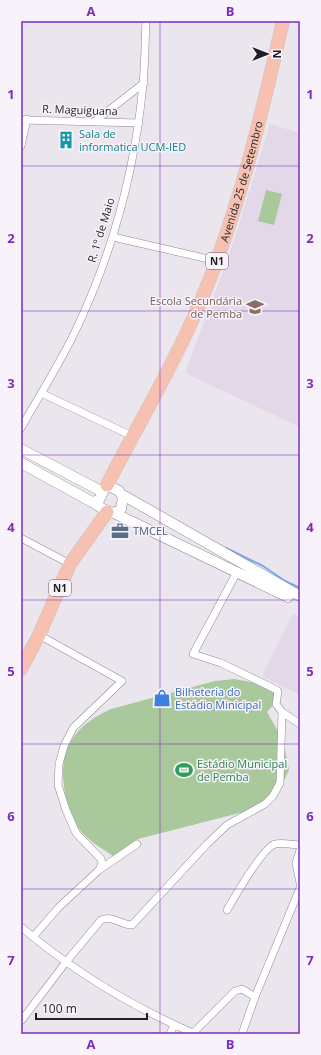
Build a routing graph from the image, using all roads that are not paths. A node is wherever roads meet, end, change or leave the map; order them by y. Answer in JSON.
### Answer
{"nodes":[{"id":1,"x":146,"y":21,"type":"edge"},
{"id":2,"x":283,"y":21,"type":"edge"},
{"id":3,"x":144,"y":83,"type":"junction"},
{"id":4,"x":24,"y":120,"type":"edge"},
{"id":5,"x":95,"y":121,"type":"junction"},
{"id":6,"x":139,"y":123,"type":"junction"},
{"id":7,"x":21,"y":146,"type":"edge"},
{"id":8,"x":113,"y":237,"type":"junction"},
{"id":9,"x":217,"y":261,"type":"junction"},
{"id":10,"x":41,"y":393,"type":"junction"},
{"id":11,"x":21,"y":428,"type":"edge"},
{"id":12,"x":132,"y":436,"type":"junction"},
{"id":13,"x":21,"y":449,"type":"edge"},
{"id":14,"x":21,"y":463,"type":"edge"},
{"id":15,"x":103,"y":487,"type":"junction"},
{"id":16,"x":121,"y":494,"type":"junction"},
{"id":17,"x":92,"y":502,"type":"junction"},
{"id":18,"x":110,"y":512,"type":"junction"},
{"id":19,"x":21,"y":538,"type":"edge"},
{"id":20,"x":213,"y":548,"type":"junction"},
{"id":21,"x":208,"y":557,"type":"junction"},
{"id":22,"x":70,"y":564,"type":"junction"},
{"id":23,"x":237,"y":572,"type":"junction"},
{"id":24,"x":300,"y":596,"type":"edge"},
{"id":25,"x":300,"y":600,"type":"edge"},
{"id":26,"x":39,"y":635,"type":"junction"},
{"id":27,"x":21,"y":669,"type":"edge"},
{"id":28,"x":282,"y":712,"type":"junction"},
{"id":29,"x":300,"y":724,"type":"edge"},
{"id":30,"x":137,"y":844,"type":"dead end"},
{"id":31,"x":300,"y":845,"type":"edge"},
{"id":32,"x":300,"y":850,"type":"edge"},
{"id":33,"x":99,"y":870,"type":"junction"},
{"id":34,"x":300,"y":883,"type":"edge"},
{"id":35,"x":300,"y":888,"type":"edge"},
{"id":36,"x":226,"y":910,"type":"dead end"},
{"id":37,"x":21,"y":928,"type":"edge"},
{"id":38,"x":33,"y":938,"type":"junction"},
{"id":39,"x":66,"y":962,"type":"junction"},
{"id":40,"x":255,"y":997,"type":"junction"},
{"id":41,"x":21,"y":1021,"type":"edge"},
{"id":42,"x":174,"y":1025,"type":"junction"},
{"id":43,"x":170,"y":1034,"type":"edge"},
{"id":44,"x":194,"y":1034,"type":"edge"},
{"id":45,"x":242,"y":1034,"type":"edge"}],
"edges":[{"from":1,"to":3,"type":"street","name":"R. 1º de Maio"},
{"from":2,"to":9,"type":"highway","name":"Avenida 25 de Setembro","number":"N1"},
{"from":3,"to":5,"type":"street"},
{"from":3,"to":6,"type":"street","name":"R. 1º de Maio"},
{"from":4,"to":5,"type":"street","name":"R. Maguiguana"},
{"from":4,"to":7,"type":"street"},
{"from":5,"to":6,"type":"street","name":"R. Maguiguana"},
{"from":6,"to":8,"type":"street","name":"R. 1º de Maio"},
{"from":8,"to":9,"type":"street"},
{"from":8,"to":10,"type":"street","name":"R. 1º de Maio"},
{"from":9,"to":12,"type":"highway","name":"Avenida 25 de Setembro","number":"N1"},
{"from":10,"to":11,"type":"street","name":"R. 1º de Maio"},
{"from":10,"to":12,"type":"street"},
{"from":12,"to":15,"type":"highway","name":"Avenida 25 de Setembro","number":"N1"},
{"from":13,"to":15,"type":"street"},
{"from":14,"to":17,"type":"street"},
{"from":15,"to":16,"type":"street"},
{"from":15,"to":17,"type":"street"},
{"from":16,"to":18,"type":"street"},
{"from":16,"to":20,"type":"street"},
{"from":17,"to":18,"type":"street"},
{"from":18,"to":21,"type":"street"},
{"from":18,"to":22,"type":"highway","number":"N1"},
{"from":19,"to":22,"type":"street"},
{"from":20,"to":21,"type":"street"},
{"from":20,"to":24,"type":"street"},
{"from":21,"to":23,"type":"street"},
{"from":22,"to":26,"type":"highway","number":"N1"},
{"from":23,"to":25,"type":"street"},
{"from":23,"to":28,"type":"street"},
{"from":26,"to":27,"type":"highway","number":"N1"},
{"from":26,"to":33,"type":"street"},
{"from":28,"to":29,"type":"street"},
{"from":28,"to":39,"type":"street"},
{"from":30,"to":33,"type":"street"},
{"from":31,"to":36,"type":"street"},
{"from":32,"to":34,"type":"street"},
{"from":33,"to":38,"type":"street"},
{"from":35,"to":40,"type":"street"},
{"from":37,"to":38,"type":"street"},
{"from":38,"to":39,"type":"street"},
{"from":39,"to":41,"type":"street"},
{"from":39,"to":42,"type":"street"},
{"from":40,"to":44,"type":"street"},
{"from":40,"to":45,"type":"street"},
{"from":42,"to":43,"type":"street"},
{"from":42,"to":44,"type":"street"}]}
